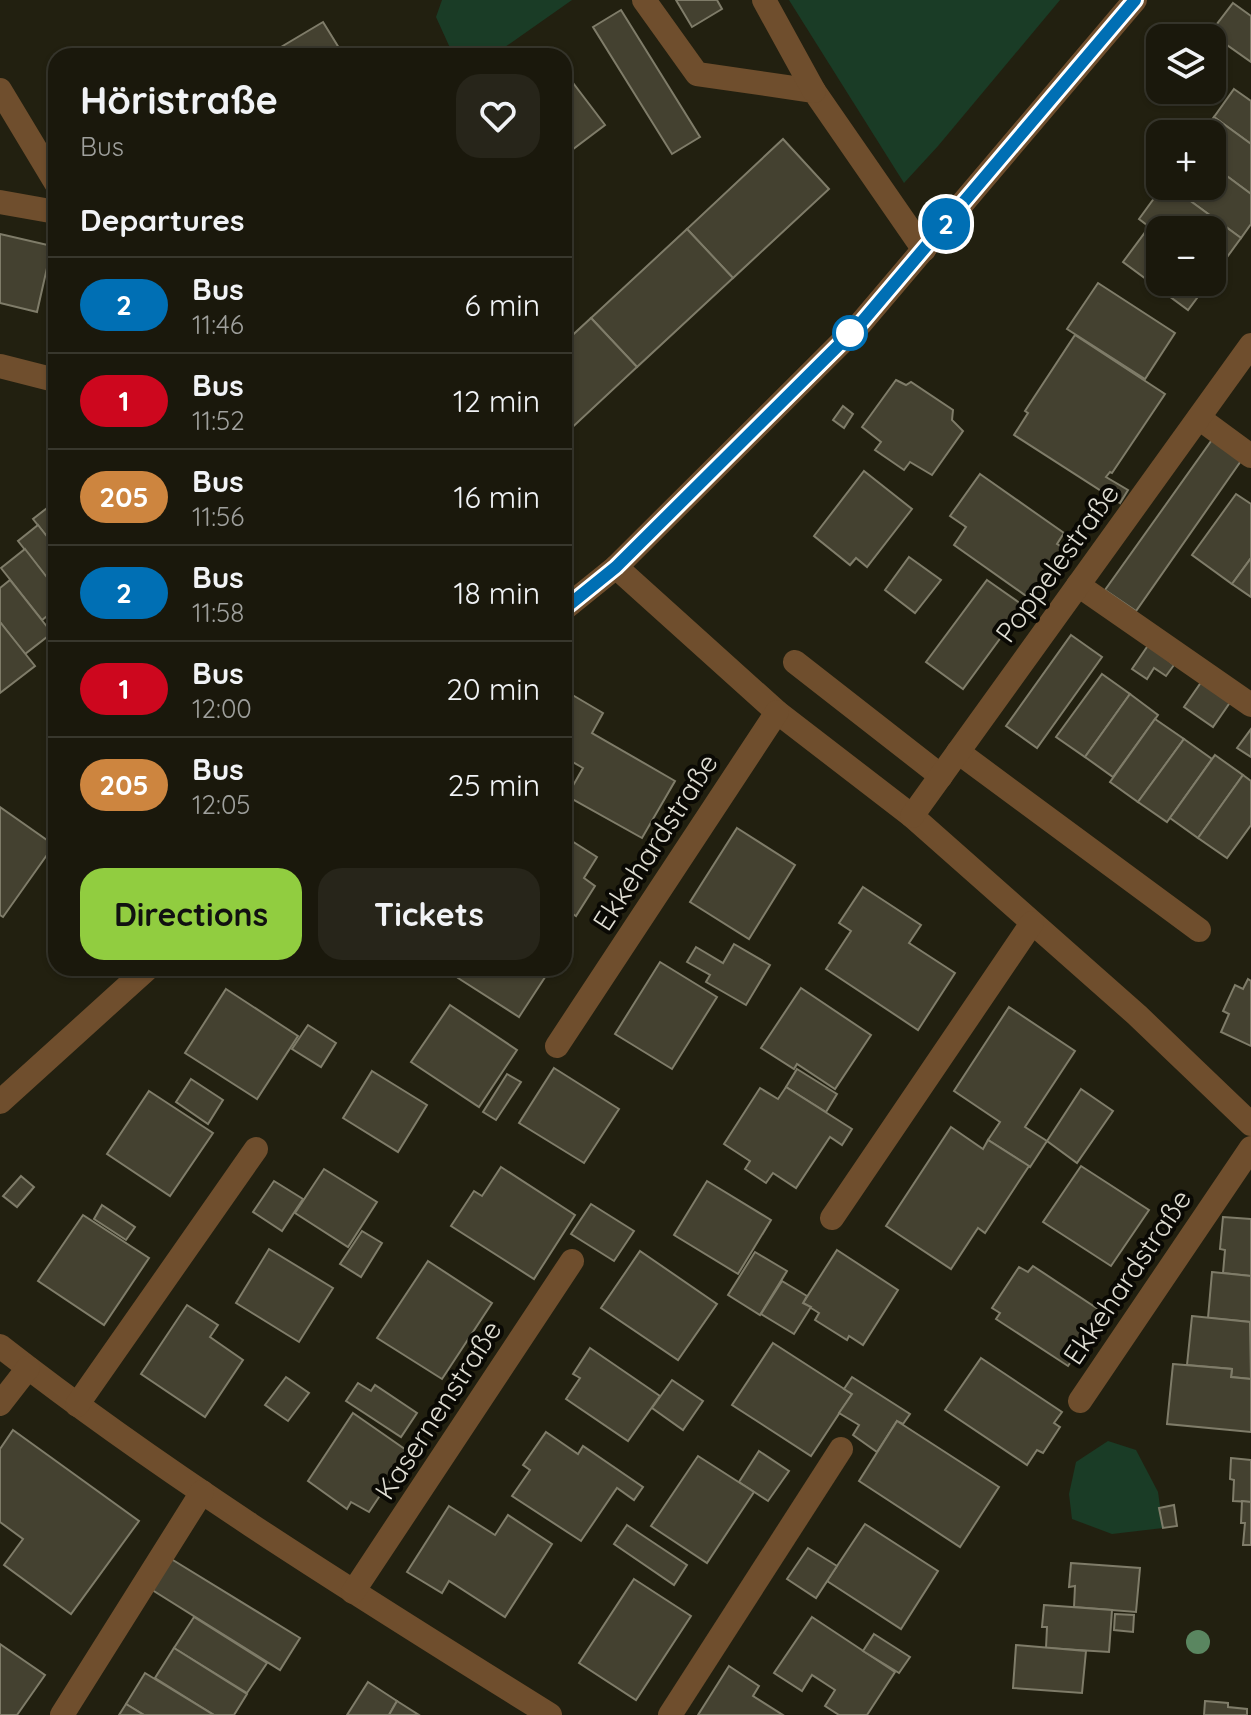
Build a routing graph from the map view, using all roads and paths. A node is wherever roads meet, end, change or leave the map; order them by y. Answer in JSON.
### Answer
{"nodes":[{"id":1,"x":644,"y":0,"type":"edge"},
{"id":2,"x":764,"y":0,"type":"edge"},
{"id":3,"x":1135,"y":0,"type":"edge"},
{"id":4,"x":0,"y":90,"type":"edge"},
{"id":5,"x":814,"y":91,"type":"junction"},
{"id":6,"x":48,"y":170,"type":"edge"},
{"id":7,"x":0,"y":202,"type":"edge"},
{"id":8,"x":48,"y":211,"type":"edge"},
{"id":9,"x":924,"y":250,"type":"junction"},
{"id":10,"x":1251,"y":345,"type":"edge"},
{"id":11,"x":0,"y":366,"type":"edge"},
{"id":12,"x":48,"y":378,"type":"edge"},
{"id":13,"x":1199,"y":418,"type":"junction"},
{"id":14,"x":1251,"y":456,"type":"edge"},
{"id":15,"x":616,"y":567,"type":"junction"},
{"id":16,"x":1078,"y":585,"type":"junction"},
{"id":17,"x":572,"y":603,"type":"edge"},
{"id":18,"x":795,"y":662,"type":"dead end"},
{"id":19,"x":1251,"y":705,"type":"edge"},
{"id":20,"x":777,"y":712,"type":"junction"},
{"id":21,"x":958,"y":752,"type":"junction"},
{"id":22,"x":941,"y":776,"type":"junction"},
{"id":23,"x":912,"y":816,"type":"junction"},
{"id":24,"x":1032,"y":923,"type":"junction"},
{"id":25,"x":1199,"y":930,"type":"dead end"},
{"id":26,"x":139,"y":976,"type":"edge"},
{"id":27,"x":557,"y":1046,"type":"dead end"},
{"id":28,"x":0,"y":1102,"type":"edge"},
{"id":29,"x":1251,"y":1124,"type":"edge"},
{"id":30,"x":1251,"y":1148,"type":"edge"},
{"id":31,"x":256,"y":1149,"type":"dead end"},
{"id":32,"x":832,"y":1218,"type":"dead end"},
{"id":33,"x":572,"y":1261,"type":"dead end"},
{"id":34,"x":0,"y":1346,"type":"edge"},
{"id":35,"x":28,"y":1368,"type":"junction"},
{"id":36,"x":1080,"y":1401,"type":"dead end"},
{"id":37,"x":0,"y":1404,"type":"edge"},
{"id":38,"x":77,"y":1405,"type":"junction"},
{"id":39,"x":841,"y":1449,"type":"dead end"},
{"id":40,"x":202,"y":1492,"type":"junction"},
{"id":41,"x":353,"y":1592,"type":"junction"},
{"id":42,"x":62,"y":1715,"type":"edge"},
{"id":43,"x":550,"y":1715,"type":"edge"},
{"id":44,"x":670,"y":1715,"type":"edge"}],
"edges":[{"from":1,"to":5,"type":"street"},
{"from":2,"to":5,"type":"street"},
{"from":3,"to":9,"type":"street"},
{"from":4,"to":6,"type":"street"},
{"from":5,"to":9,"type":"street"},
{"from":7,"to":8,"type":"street"},
{"from":9,"to":15,"type":"street"},
{"from":10,"to":13,"type":"street","name":"Poppelestraße"},
{"from":11,"to":12,"type":"street"},
{"from":13,"to":14,"type":"street"},
{"from":13,"to":16,"type":"street","name":"Poppelestraße"},
{"from":15,"to":17,"type":"street"},
{"from":15,"to":20,"type":"street"},
{"from":16,"to":19,"type":"street"},
{"from":16,"to":21,"type":"street","name":"Poppelestraße"},
{"from":18,"to":22,"type":"street"},
{"from":20,"to":23,"type":"street"},
{"from":20,"to":27,"type":"street","name":"Ekkehardstraße"},
{"from":21,"to":22,"type":"street","name":"Poppelestraße"},
{"from":21,"to":25,"type":"street"},
{"from":22,"to":23,"type":"street","name":"Poppelestraße"},
{"from":23,"to":24,"type":"street"},
{"from":24,"to":29,"type":"street"},
{"from":24,"to":32,"type":"street"},
{"from":26,"to":28,"type":"street"},
{"from":30,"to":36,"type":"street","name":"Ekkehardstraße"},
{"from":31,"to":38,"type":"street"},
{"from":33,"to":41,"type":"street","name":"Kasernenstraße"},
{"from":34,"to":35,"type":"street"},
{"from":35,"to":37,"type":"street"},
{"from":35,"to":38,"type":"street"},
{"from":38,"to":40,"type":"street"},
{"from":39,"to":44,"type":"street"},
{"from":40,"to":41,"type":"street"},
{"from":40,"to":42,"type":"street"},
{"from":41,"to":43,"type":"street"}]}
